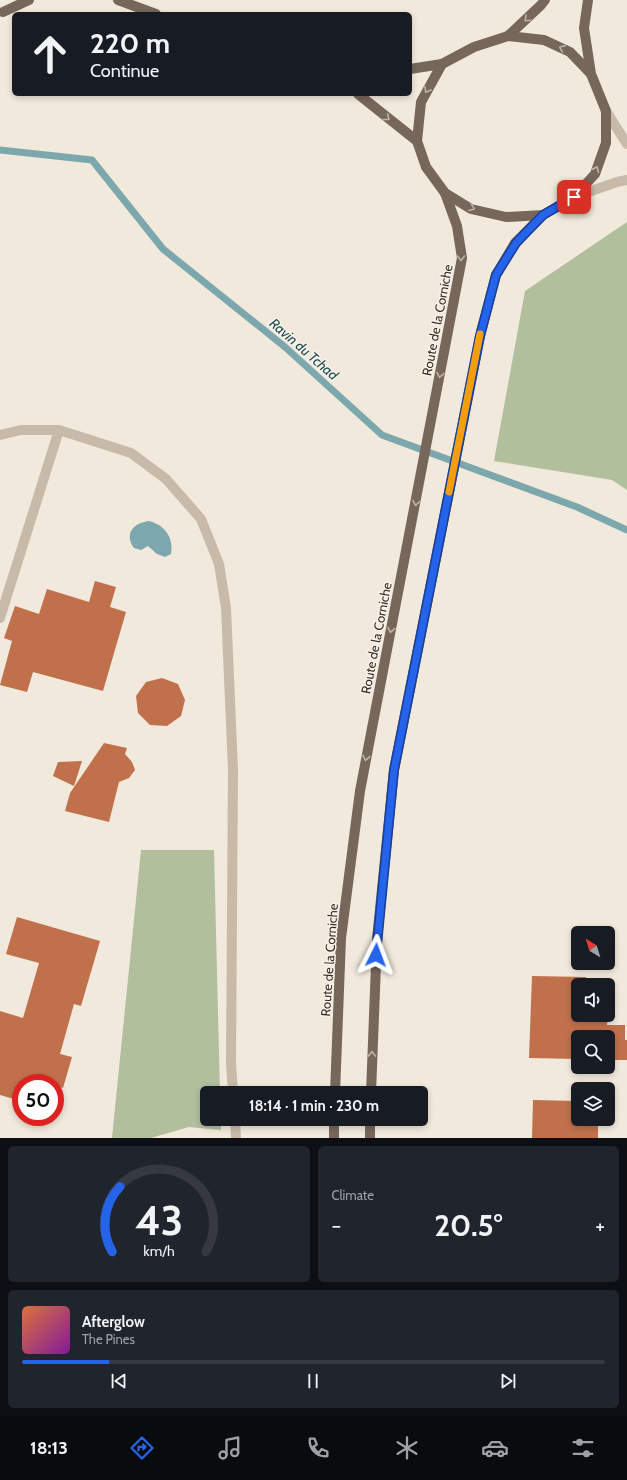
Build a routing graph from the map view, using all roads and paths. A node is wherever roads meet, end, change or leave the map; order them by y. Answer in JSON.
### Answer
{"nodes":[{"id":1,"x":8,"y":0,"type":"edge"},
{"id":2,"x":29,"y":0,"type":"edge"},
{"id":3,"x":544,"y":0,"type":"edge"},
{"id":4,"x":588,"y":0,"type":"edge"},
{"id":5,"x":122,"y":1,"type":"edge"},
{"id":6,"x":151,"y":12,"type":"edge"},
{"id":7,"x":1,"y":14,"type":"edge"},
{"id":8,"x":508,"y":36,"type":"junction"},
{"id":9,"x":442,"y":64,"type":"junction"},
{"id":10,"x":412,"y":69,"type":"edge"},
{"id":11,"x":592,"y":74,"type":"junction"},
{"id":12,"x":361,"y":96,"type":"edge"},
{"id":13,"x":606,"y":111,"type":"junction"},
{"id":14,"x":417,"y":141,"type":"junction"},
{"id":15,"x":627,"y":144,"type":"edge"},
{"id":16,"x":627,"y":180,"type":"edge"},
{"id":17,"x":445,"y":193,"type":"junction"},
{"id":18,"x":574,"y":197,"type":"junction"},
{"id":19,"x":543,"y":215,"type":"junction"},
{"id":20,"x":59,"y":430,"type":"junction"},
{"id":21,"x":0,"y":435,"type":"edge"},
{"id":22,"x":0,"y":618,"type":"edge"},
{"id":23,"x":233,"y":1086,"type":"edge"},
{"id":24,"x":335,"y":1086,"type":"edge"},
{"id":25,"x":371,"y":1086,"type":"edge"},
{"id":26,"x":235,"y":1126,"type":"edge"},
{"id":27,"x":334,"y":1126,"type":"edge"},
{"id":28,"x":370,"y":1126,"type":"edge"},
{"id":29,"x":236,"y":1138,"type":"edge"},
{"id":30,"x":334,"y":1138,"type":"edge"},
{"id":31,"x":370,"y":1138,"type":"edge"}],
"edges":[{"from":1,"to":7,"type":"main road"},
{"from":2,"to":7,"type":"main road"},
{"from":3,"to":8,"type":"main road","one_way":true},
{"from":4,"to":11,"type":"main road"},
{"from":5,"to":6,"type":"main road"},
{"from":8,"to":9,"type":"main road"},
{"from":11,"to":8,"type":"main road","one_way":true},
{"from":9,"to":10,"type":"main road"},
{"from":9,"to":14,"type":"main road","one_way":true},
{"from":11,"to":13,"type":"main road"},
{"from":12,"to":14,"type":"main road","one_way":true},
{"from":13,"to":15,"type":"street"},
{"from":18,"to":13,"type":"main road","one_way":true},
{"from":14,"to":17,"type":"main road"},
{"from":16,"to":18,"type":"street"},
{"from":17,"to":19,"type":"main road","one_way":true},
{"from":17,"to":24,"type":"main road","name":"Route de la Corniche","one_way":true},
{"from":18,"to":19,"type":"main road"},
{"from":25,"to":19,"type":"main road","one_way":true},
{"from":20,"to":21,"type":"street"},
{"from":20,"to":22,"type":"street"},
{"from":20,"to":23,"type":"street"},
{"from":26,"to":29,"type":"street"},
{"from":27,"to":30,"type":"main road"},
{"from":28,"to":31,"type":"main road"}]}
